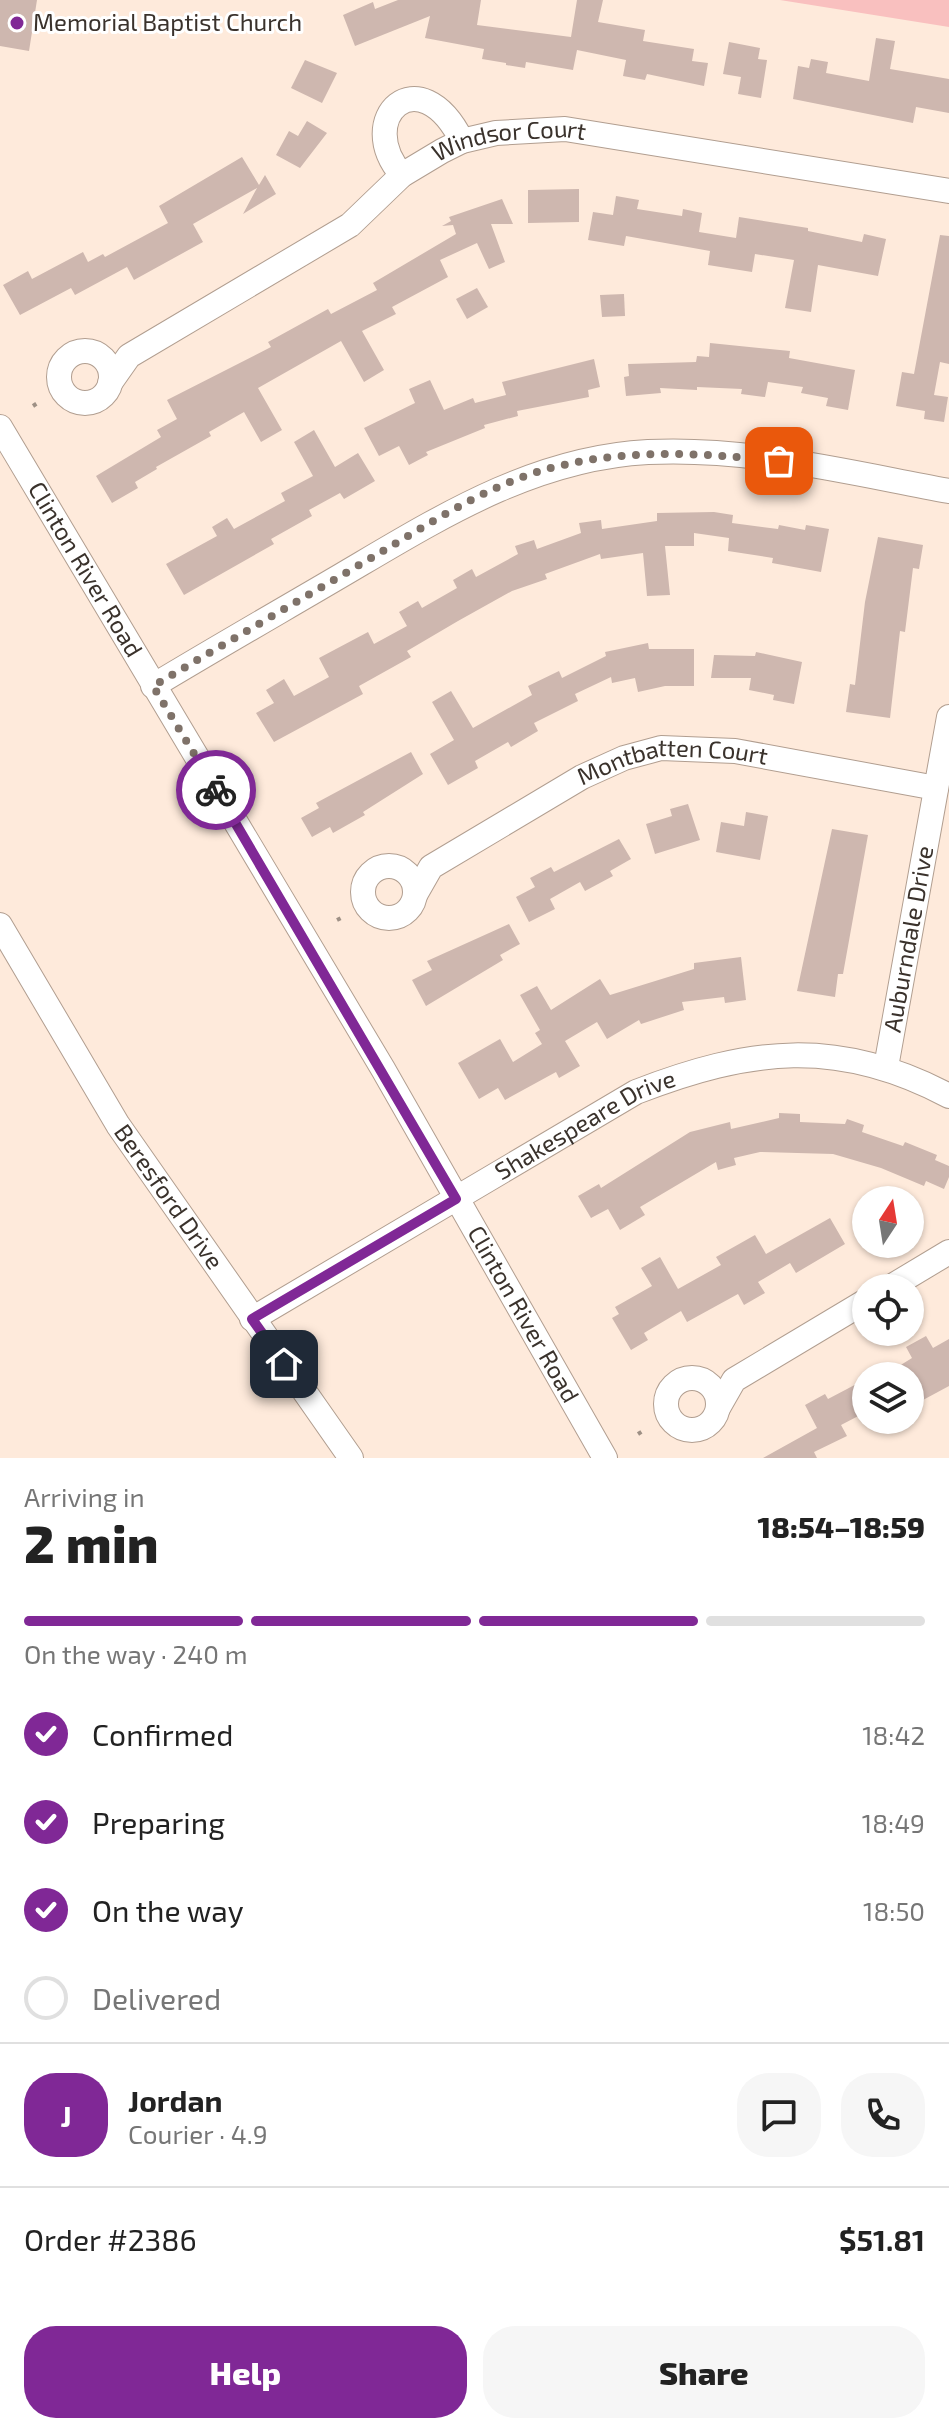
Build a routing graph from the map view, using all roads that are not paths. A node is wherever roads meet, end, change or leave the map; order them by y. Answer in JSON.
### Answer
{"nodes":[{"id":1,"x":462,"y":141,"type":"junction"},
{"id":2,"x":402,"y":175,"type":"junction"},
{"id":3,"x":949,"y":191,"type":"edge"},
{"id":4,"x":96,"y":353,"type":"junction"},
{"id":5,"x":129,"y":356,"type":"junction"},
{"id":6,"x":110,"y":383,"type":"junction"},
{"id":7,"x":0,"y":427,"type":"edge"},
{"id":8,"x":949,"y":491,"type":"edge"},
{"id":9,"x":153,"y":686,"type":"junction"},
{"id":10,"x":949,"y":717,"type":"edge"},
{"id":11,"x":936,"y":788,"type":"junction"},
{"id":12,"x":431,"y":867,"type":"junction"},
{"id":13,"x":398,"y":868,"type":"junction"},
{"id":14,"x":415,"y":895,"type":"junction"},
{"id":15,"x":0,"y":925,"type":"edge"},
{"id":16,"x":886,"y":1067,"type":"junction"},
{"id":17,"x":949,"y":1096,"type":"edge"},
{"id":18,"x":456,"y":1199,"type":"junction"},
{"id":19,"x":949,"y":1252,"type":"edge"},
{"id":20,"x":912,"y":1274,"type":"edge"},
{"id":21,"x":852,"y":1309,"type":"edge"},
{"id":22,"x":252,"y":1319,"type":"junction"},
{"id":23,"x":702,"y":1379,"type":"junction"},
{"id":24,"x":734,"y":1380,"type":"junction"},
{"id":25,"x":718,"y":1408,"type":"junction"},
{"id":26,"x":351,"y":1458,"type":"edge"},
{"id":27,"x":605,"y":1458,"type":"edge"}],
"edges":[{"from":1,"to":2,"type":"street","name":"Windsor Court"},
{"from":1,"to":2,"type":"street"},
{"from":1,"to":3,"type":"street","name":"Windsor Court"},
{"from":2,"to":5,"type":"street","name":"Windsor Court"},
{"from":4,"to":5,"type":"street","name":"Windsor Court"},
{"from":4,"to":6,"type":"street"},
{"from":4,"to":6,"type":"street","name":"Windsor Court"},
{"from":5,"to":6,"type":"street","name":"Windsor Court"},
{"from":7,"to":9,"type":"street","name":"Clinton River Road"},
{"from":8,"to":9,"type":"street"},
{"from":9,"to":18,"type":"street","name":"Clinton River Road"},
{"from":10,"to":11,"type":"street","name":"Auburndale Drive"},
{"from":11,"to":12,"type":"street","name":"Montbatten Court"},
{"from":11,"to":16,"type":"street","name":"Auburndale Drive"},
{"from":12,"to":13,"type":"street","name":"Montbatten Court"},
{"from":12,"to":14,"type":"street","name":"Montbatten Court"},
{"from":13,"to":14,"type":"street"},
{"from":13,"to":14,"type":"street","name":"Montbatten Court"},
{"from":15,"to":22,"type":"street","name":"Beresford Drive"},
{"from":16,"to":17,"type":"street","name":"Shakespeare Drive"},
{"from":16,"to":18,"type":"street","name":"Shakespeare Drive"},
{"from":18,"to":22,"type":"street","name":"Shakespeare Drive"},
{"from":18,"to":27,"type":"street","name":"Clinton River Road"},
{"from":19,"to":20,"type":"street"},
{"from":21,"to":24,"type":"street"},
{"from":22,"to":26,"type":"street","name":"Beresford Drive"},
{"from":23,"to":24,"type":"street"},
{"from":23,"to":25,"type":"street"},
{"from":23,"to":25,"type":"street"},
{"from":24,"to":25,"type":"street"}]}
